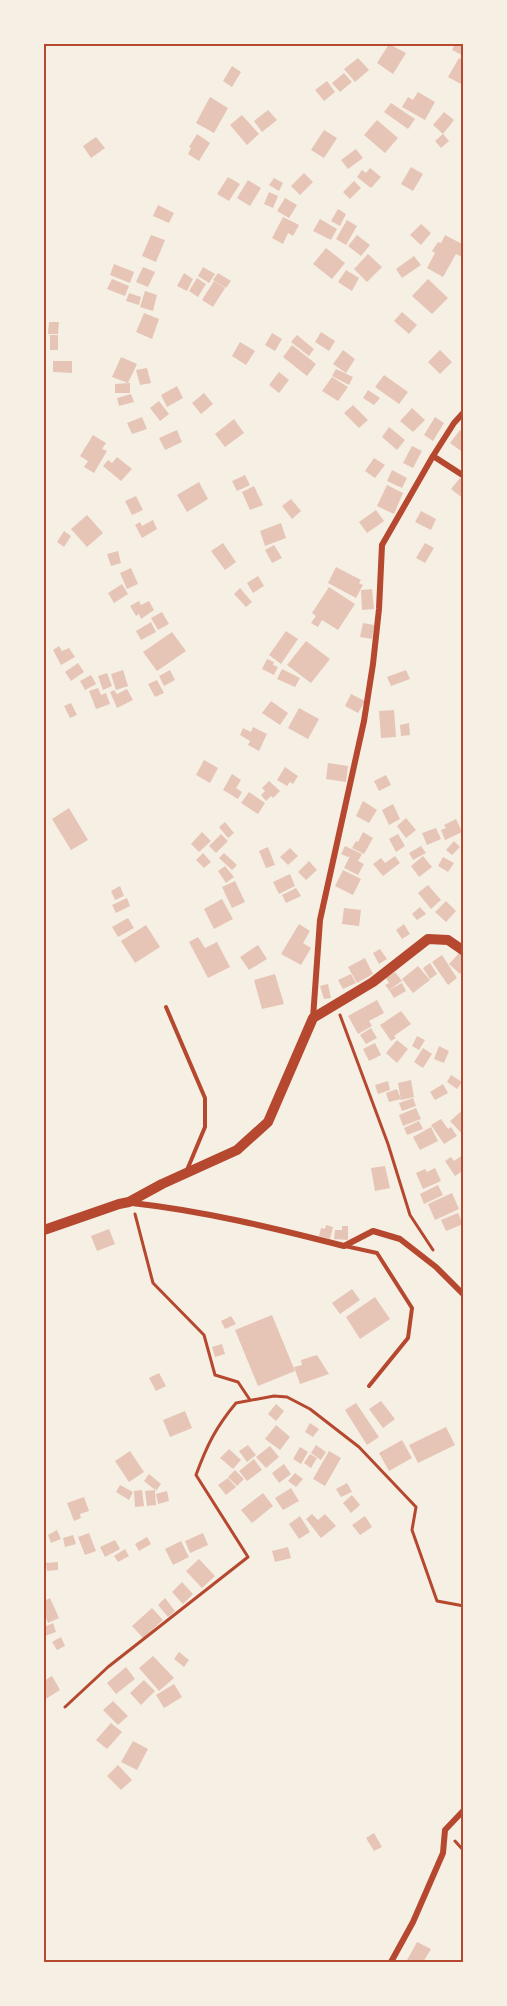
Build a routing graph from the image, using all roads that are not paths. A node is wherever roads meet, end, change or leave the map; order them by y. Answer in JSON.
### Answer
{"nodes":[{"id":1,"x":464,"y":412,"type":"edge"},
{"id":2,"x":433,"y":456,"type":"junction"},
{"id":3,"x":464,"y":476,"type":"edge"},
{"id":4,"x":464,"y":951,"type":"edge"},
{"id":5,"x":166,"y":1007,"type":"dead end"},
{"id":6,"x":313,"y":1018,"type":"junction"},
{"id":7,"x":186,"y":1173,"type":"junction"},
{"id":8,"x":129,"y":1202,"type":"junction"},
{"id":9,"x":44,"y":1230,"type":"edge"},
{"id":10,"x":344,"y":1246,"type":"junction"},
{"id":11,"x":464,"y":1295,"type":"edge"},
{"id":12,"x":369,"y":1386,"type":"dead end"},
{"id":13,"x":464,"y":1810,"type":"edge"},
{"id":14,"x":391,"y":1962,"type":"edge"}],
"edges":[{"from":1,"to":2,"type":"street"},
{"from":2,"to":3,"type":"street"},
{"from":2,"to":6,"type":"street"},
{"from":4,"to":6,"type":"street"},
{"from":5,"to":7,"type":"lane"},
{"from":6,"to":7,"type":"street"},
{"from":7,"to":8,"type":"street"},
{"from":8,"to":9,"type":"street"},
{"from":8,"to":10,"type":"street"},
{"from":10,"to":11,"type":"street"},
{"from":10,"to":12,"type":"lane"},
{"from":13,"to":14,"type":"street"}]}
